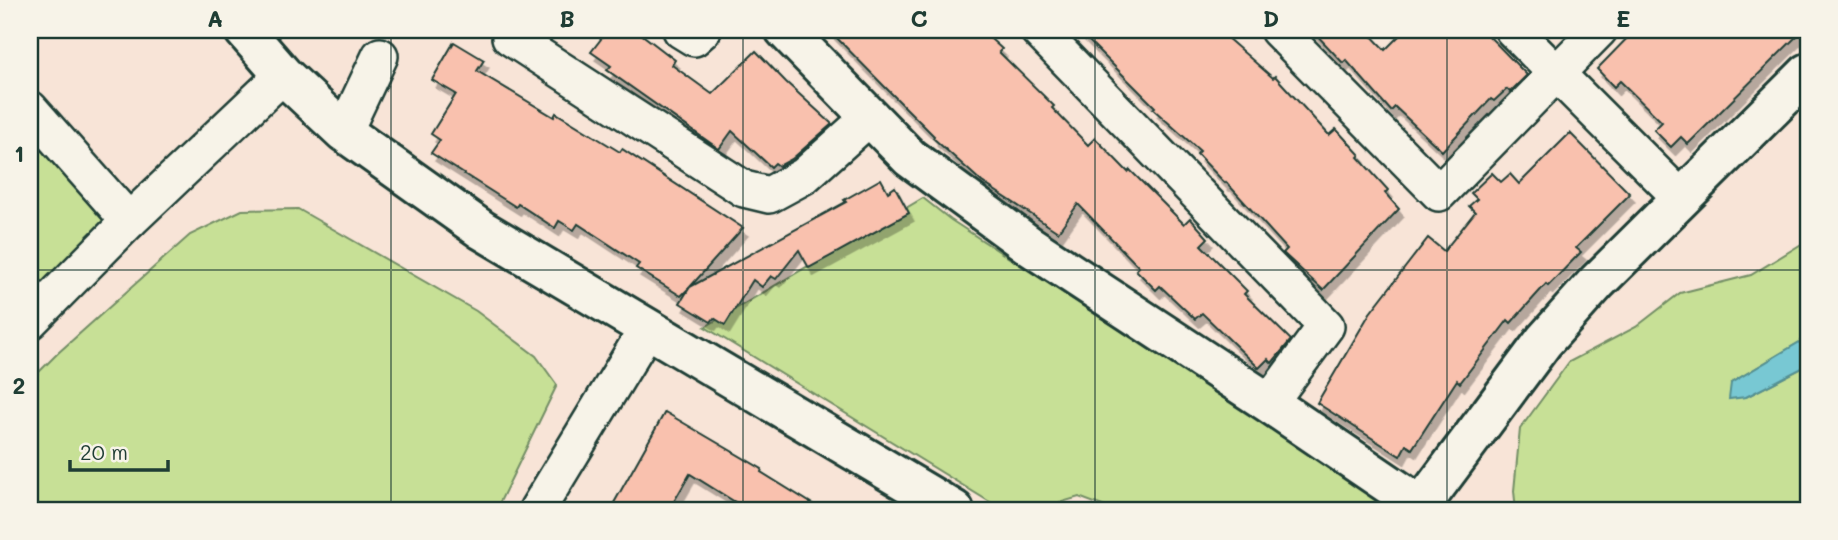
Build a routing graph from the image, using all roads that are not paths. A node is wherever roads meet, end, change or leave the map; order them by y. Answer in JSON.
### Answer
{"nodes":[{"id":1,"x":244,"y":30,"type":"edge"},
{"id":2,"x":515,"y":30,"type":"edge"},
{"id":3,"x":681,"y":30,"type":"edge"},
{"id":4,"x":703,"y":30,"type":"edge"},
{"id":5,"x":785,"y":30,"type":"edge"},
{"id":6,"x":1038,"y":30,"type":"edge"},
{"id":7,"x":1278,"y":30,"type":"edge"},
{"id":8,"x":1513,"y":30,"type":"edge"},
{"id":9,"x":1599,"y":30,"type":"edge"},
{"id":10,"x":380,"y":56,"type":"dead end"},
{"id":11,"x":1555,"y":73,"type":"junction"},
{"id":12,"x":1808,"y":73,"type":"edge"},
{"id":13,"x":284,"y":75,"type":"junction"},
{"id":14,"x":30,"y":109,"type":"edge"},
{"id":15,"x":871,"y":116,"type":"junction"},
{"id":16,"x":344,"y":132,"type":"junction"},
{"id":17,"x":1682,"y":200,"type":"junction"},
{"id":18,"x":129,"y":221,"type":"junction"},
{"id":19,"x":30,"y":321,"type":"edge"},
{"id":20,"x":647,"y":329,"type":"junction"},
{"id":21,"x":1269,"y":403,"type":"junction"},
{"id":22,"x":1419,"y":508,"type":"edge"},
{"id":23,"x":951,"y":509,"type":"edge"},
{"id":24,"x":537,"y":510,"type":"edge"}],
"edges":[{"from":1,"to":13,"type":"street"},
{"from":2,"to":15,"type":"street"},
{"from":3,"to":4,"type":"street"},
{"from":5,"to":15,"type":"street"},
{"from":6,"to":21,"type":"street"},
{"from":7,"to":11,"type":"street"},
{"from":8,"to":11,"type":"street"},
{"from":9,"to":11,"type":"street"},
{"from":10,"to":16,"type":"street"},
{"from":11,"to":17,"type":"street"},
{"from":12,"to":17,"type":"street"},
{"from":13,"to":16,"type":"street"},
{"from":13,"to":18,"type":"street"},
{"from":14,"to":18,"type":"street"},
{"from":15,"to":21,"type":"street"},
{"from":16,"to":20,"type":"street"},
{"from":17,"to":22,"type":"street"},
{"from":18,"to":19,"type":"street"},
{"from":20,"to":23,"type":"street"},
{"from":20,"to":24,"type":"street"},
{"from":21,"to":22,"type":"street"}]}
